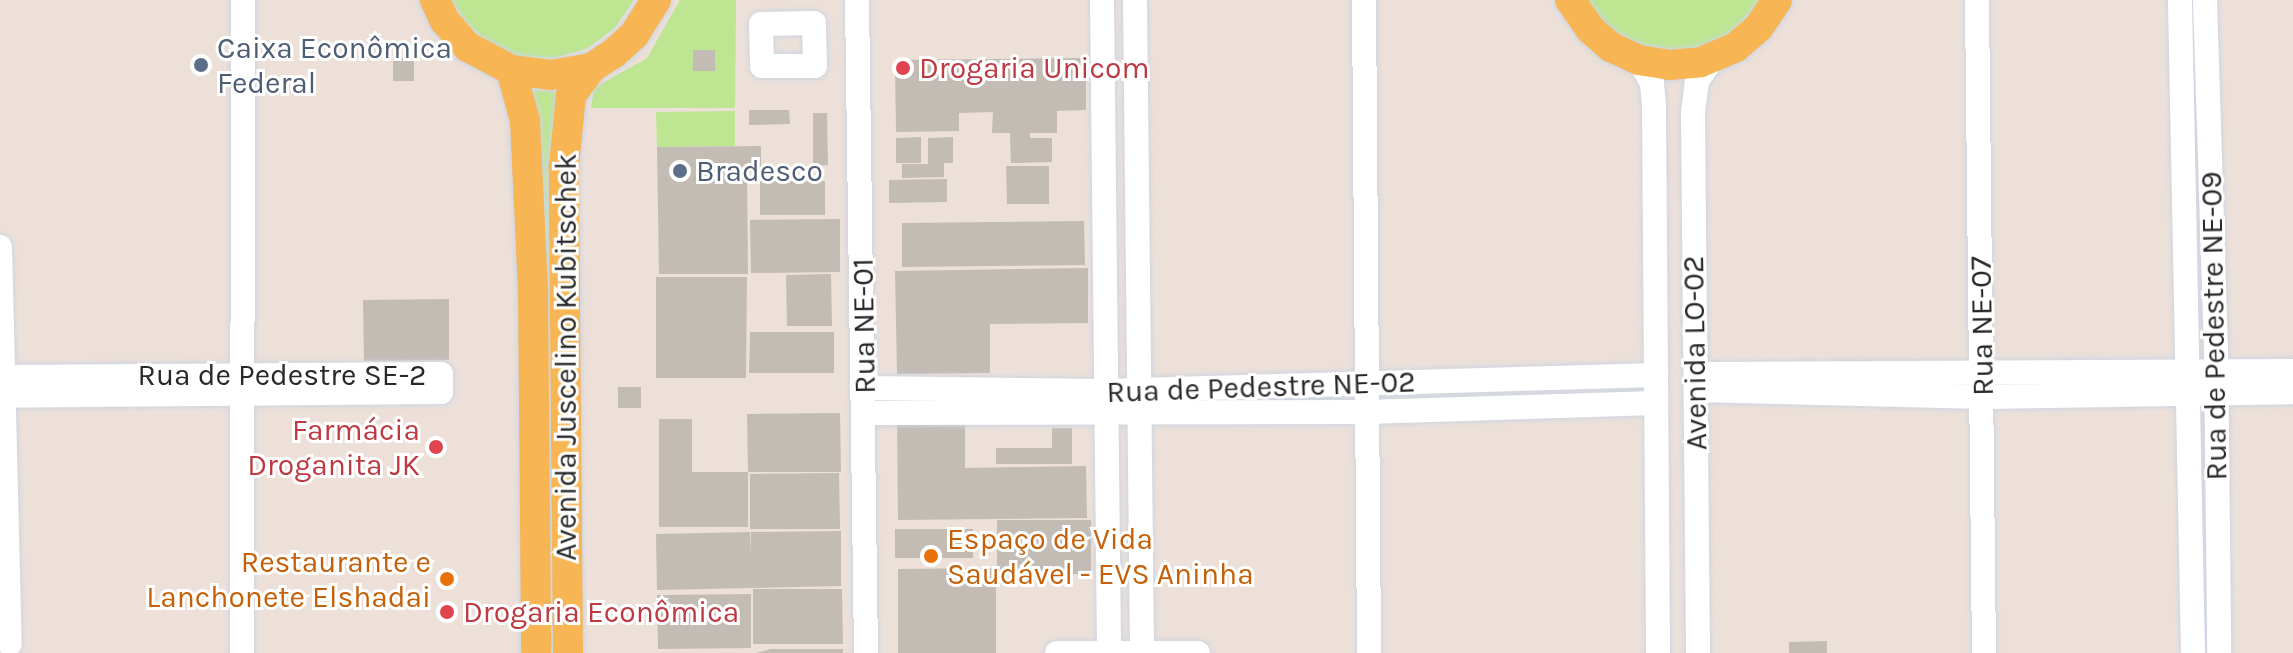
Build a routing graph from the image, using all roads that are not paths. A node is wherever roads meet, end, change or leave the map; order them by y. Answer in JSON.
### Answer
{"nodes":[{"id":1,"x":243,"y":0,"type":"edge"},
{"id":2,"x":435,"y":0,"type":"edge"},
{"id":3,"x":656,"y":0,"type":"edge"},
{"id":4,"x":857,"y":0,"type":"edge"},
{"id":5,"x":1102,"y":0,"type":"edge"},
{"id":6,"x":1135,"y":0,"type":"edge"},
{"id":7,"x":1364,"y":0,"type":"edge"},
{"id":8,"x":1570,"y":0,"type":"edge"},
{"id":9,"x":1777,"y":0,"type":"edge"},
{"id":10,"x":1977,"y":0,"type":"edge"},
{"id":11,"x":2180,"y":0,"type":"edge"},
{"id":12,"x":2205,"y":0,"type":"edge"},
{"id":13,"x":1713,"y":58,"type":"junction"},
{"id":14,"x":1639,"y":60,"type":"junction"},
{"id":15,"x":591,"y":68,"type":"junction"},
{"id":16,"x":511,"y":70,"type":"junction"},
{"id":17,"x":0,"y":247,"type":"edge"},
{"id":18,"x":2293,"y":371,"type":"edge"},
{"id":19,"x":1656,"y":375,"type":"junction"},
{"id":20,"x":1696,"y":382,"type":"junction"},
{"id":21,"x":2190,"y":382,"type":"junction"},
{"id":22,"x":2217,"y":382,"type":"junction"},
{"id":23,"x":244,"y":383,"type":"junction"},
{"id":24,"x":441,"y":383,"type":"dead end"},
{"id":25,"x":1365,"y":384,"type":"junction"},
{"id":26,"x":1983,"y":384,"type":"junction"},
{"id":27,"x":3,"y":386,"type":"edge"},
{"id":28,"x":865,"y":388,"type":"junction"},
{"id":29,"x":2293,"y":392,"type":"edge"},
{"id":30,"x":1103,"y":402,"type":"junction"},
{"id":31,"x":1140,"y":402,"type":"junction"},
{"id":32,"x":1656,"y":403,"type":"junction"},
{"id":33,"x":1366,"y":412,"type":"junction"},
{"id":34,"x":866,"y":413,"type":"junction"},
{"id":35,"x":10,"y":644,"type":"dead end"},
{"id":36,"x":1109,"y":651,"type":"edge"},
{"id":37,"x":1142,"y":651,"type":"edge"},
{"id":38,"x":242,"y":653,"type":"edge"},
{"id":39,"x":536,"y":653,"type":"edge"},
{"id":40,"x":568,"y":653,"type":"edge"},
{"id":41,"x":866,"y":653,"type":"edge"},
{"id":42,"x":1057,"y":653,"type":"edge"},
{"id":43,"x":1198,"y":653,"type":"edge"},
{"id":44,"x":1369,"y":653,"type":"edge"},
{"id":45,"x":1658,"y":653,"type":"edge"},
{"id":46,"x":1698,"y":653,"type":"edge"},
{"id":47,"x":1984,"y":653,"type":"edge"},
{"id":48,"x":2193,"y":653,"type":"edge"},
{"id":49,"x":2219,"y":653,"type":"edge"}],
"edges":[{"from":1,"to":23,"type":"street"},
{"from":2,"to":16,"type":"main road"},
{"from":3,"to":15,"type":"main road"},
{"from":4,"to":28,"type":"street","name":"Rua NE-01"},
{"from":5,"to":30,"type":"street"},
{"from":6,"to":31,"type":"street"},
{"from":7,"to":25,"type":"street"},
{"from":8,"to":14,"type":"main road"},
{"from":9,"to":13,"type":"main road"},
{"from":10,"to":26,"type":"street","name":"Rua NE-07"},
{"from":11,"to":21,"type":"street","name":"Rua de Pedestre NE-09"},
{"from":12,"to":22,"type":"street","name":"Rua de Pedestre NE-09"},
{"from":13,"to":14,"type":"main road"},
{"from":13,"to":20,"type":"street","name":"Avenida LO-02"},
{"from":14,"to":19,"type":"street","name":"Avenida LO-02"},
{"from":15,"to":16,"type":"main road"},
{"from":15,"to":40,"type":"main road","name":"Avenida Juscelino Kubitschek"},
{"from":16,"to":39,"type":"main road"},
{"from":17,"to":27,"type":"street"},
{"from":18,"to":22,"type":"street"},
{"from":19,"to":25,"type":"street","name":"Rua de Pedestre NE-02"},
{"from":19,"to":32,"type":"street","name":"Avenida LO-02"},
{"from":20,"to":26,"type":"street"},
{"from":20,"to":46,"type":"street","name":"Avenida LO-02"},
{"from":21,"to":22,"type":"street"},
{"from":21,"to":26,"type":"street"},
{"from":21,"to":48,"type":"street","name":"Rua de Pedestre NE-09"},
{"from":22,"to":29,"type":"street"},
{"from":22,"to":49,"type":"street","name":"Rua de Pedestre NE-09"},
{"from":23,"to":24,"type":"street","name":"Rua de Pedestre SE-2"},
{"from":23,"to":27,"type":"street","name":"Rua de Pedestre SE-2"},
{"from":23,"to":38,"type":"street"},
{"from":25,"to":31,"type":"street","name":"Rua de Pedestre NE-02"},
{"from":25,"to":33,"type":"street"},
{"from":26,"to":47,"type":"street","name":"Rua NE-07"},
{"from":27,"to":35,"type":"street"},
{"from":28,"to":30,"type":"street","name":"Rua de Pedestre NE-02"},
{"from":28,"to":34,"type":"street","name":"Rua NE-01"},
{"from":30,"to":31,"type":"street","name":"Rua de Pedestre NE-02"},
{"from":30,"to":34,"type":"street","name":"Rua de Pedestre NE-02"},
{"from":30,"to":36,"type":"street"},
{"from":31,"to":33,"type":"street","name":"Rua de Pedestre NE-02"},
{"from":31,"to":37,"type":"street"},
{"from":32,"to":33,"type":"street","name":"Rua de Pedestre NE-02"},
{"from":32,"to":45,"type":"street","name":"Avenida LO-02"},
{"from":33,"to":44,"type":"street"},
{"from":34,"to":41,"type":"street","name":"Rua NE-01"},
{"from":36,"to":37,"type":"street"},
{"from":36,"to":42,"type":"street"},
{"from":37,"to":43,"type":"street"}]}
